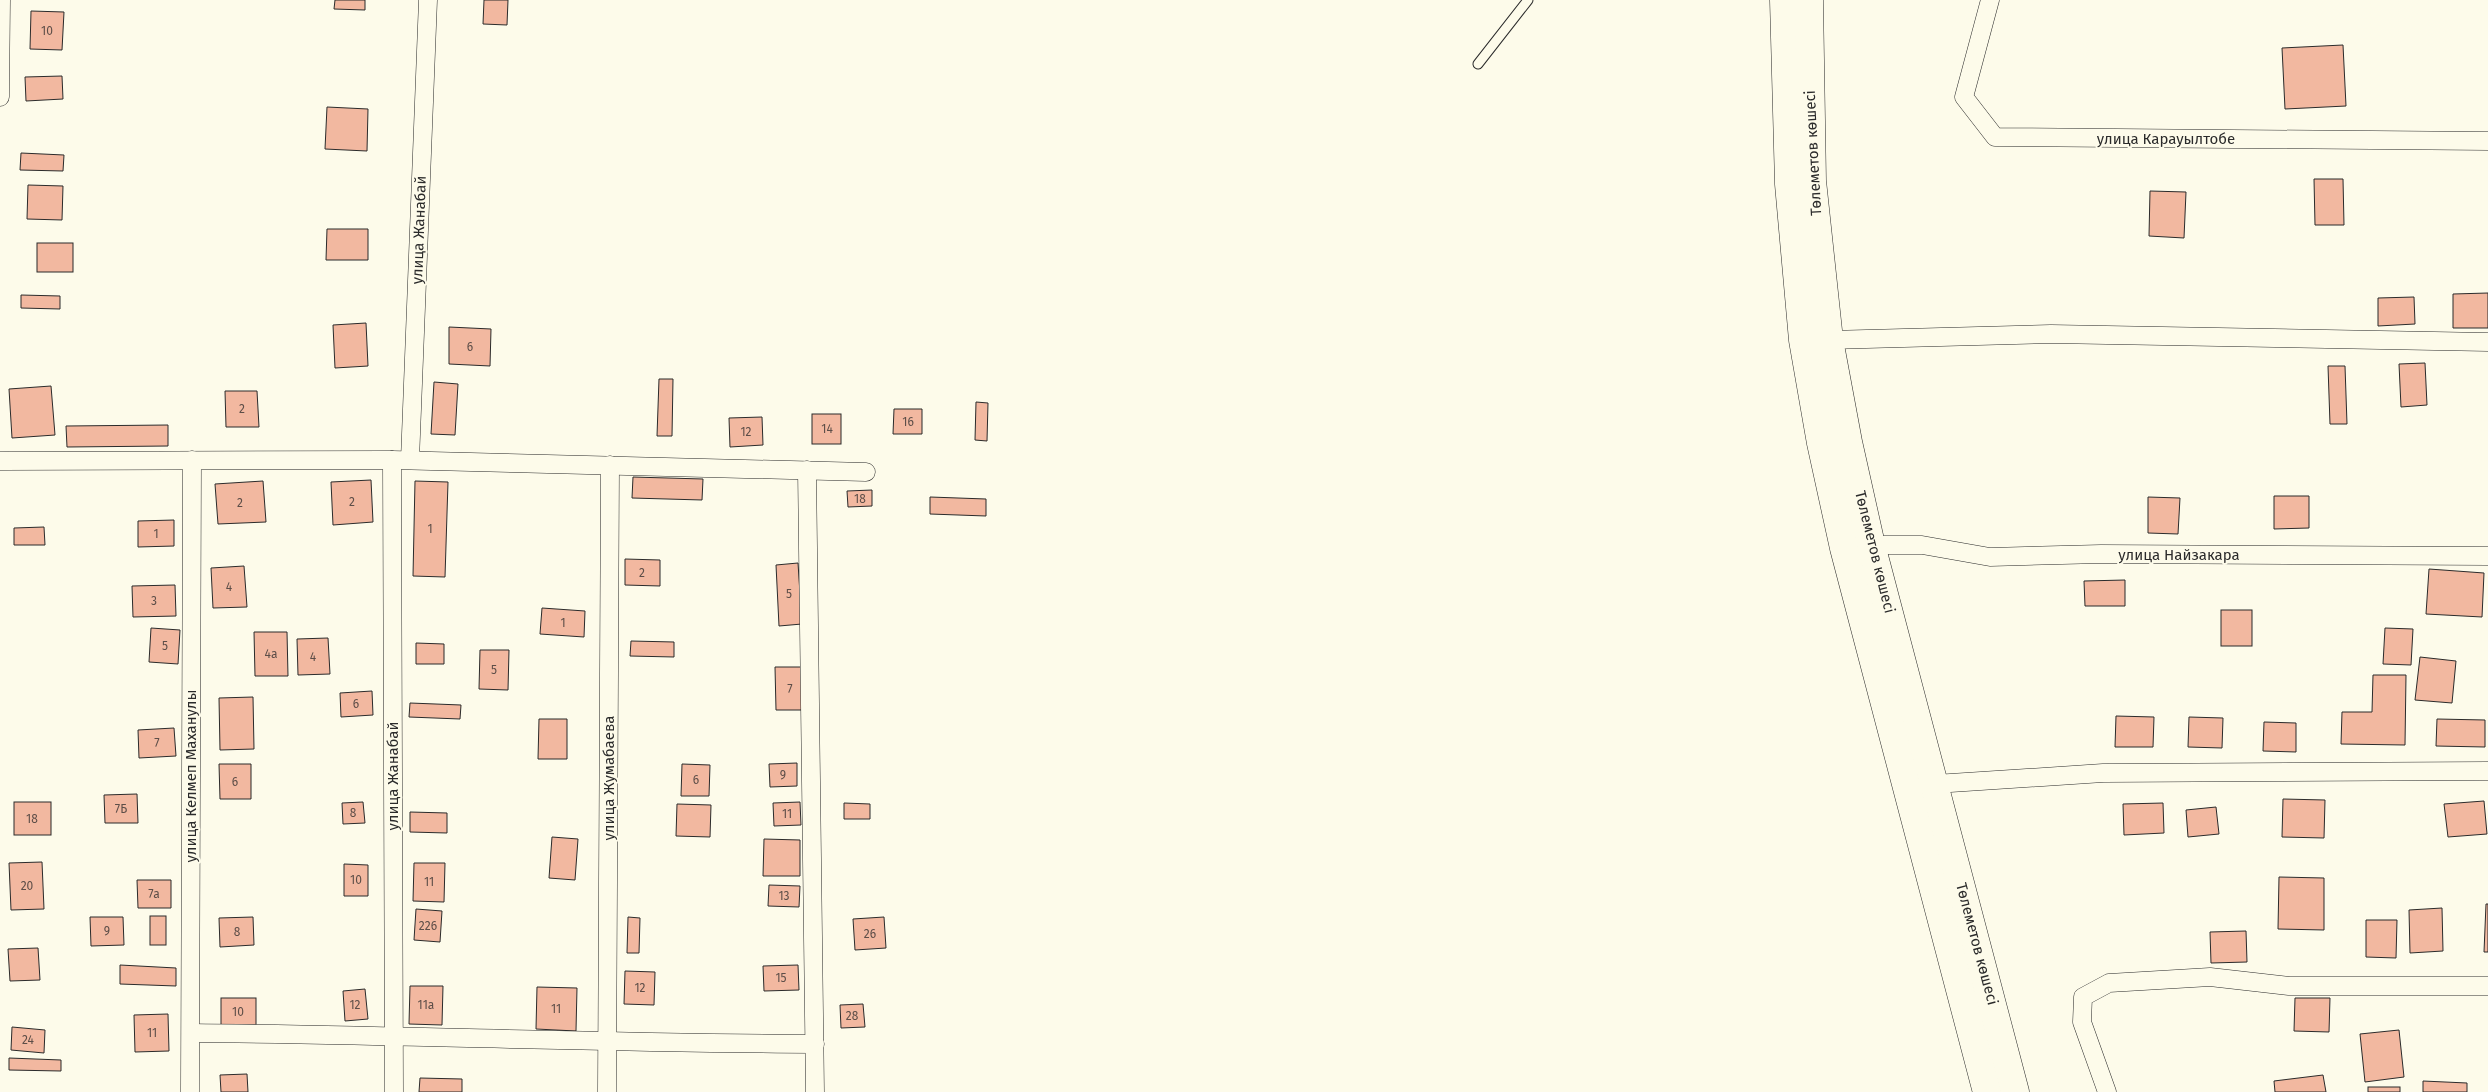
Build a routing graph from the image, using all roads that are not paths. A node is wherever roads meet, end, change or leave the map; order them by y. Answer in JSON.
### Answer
{"nodes":[{"id":1,"x":1,"y":0,"type":"edge"},
{"id":2,"x":428,"y":0,"type":"edge"},
{"id":3,"x":1528,"y":0,"type":"edge"},
{"id":4,"x":1784,"y":0,"type":"edge"},
{"id":5,"x":1809,"y":0,"type":"edge"},
{"id":6,"x":1990,"y":0,"type":"edge"},
{"id":7,"x":1478,"y":64,"type":"dead end"},
{"id":8,"x":0,"y":97,"type":"edge"},
{"id":9,"x":2488,"y":141,"type":"edge"},
{"id":10,"x":1829,"y":340,"type":"junction"},
{"id":11,"x":2488,"y":342,"type":"edge"},
{"id":12,"x":192,"y":460,"type":"junction"},
{"id":13,"x":392,"y":460,"type":"junction"},
{"id":14,"x":410,"y":460,"type":"junction"},
{"id":15,"x":0,"y":461,"type":"edge"},
{"id":16,"x":610,"y":465,"type":"junction"},
{"id":17,"x":807,"y":470,"type":"junction"},
{"id":18,"x":866,"y":472,"type":"dead end"},
{"id":19,"x":1871,"y":545,"type":"junction"},
{"id":20,"x":2488,"y":556,"type":"edge"},
{"id":21,"x":2488,"y":771,"type":"edge"},
{"id":22,"x":1935,"y":784,"type":"junction"},
{"id":23,"x":2488,"y":986,"type":"edge"},
{"id":24,"x":191,"y":1033,"type":"junction"},
{"id":25,"x":394,"y":1035,"type":"junction"},
{"id":26,"x":608,"y":1043,"type":"junction"},
{"id":27,"x":815,"y":1044,"type":"junction"},
{"id":28,"x":190,"y":1092,"type":"edge"},
{"id":29,"x":394,"y":1092,"type":"edge"},
{"id":30,"x":607,"y":1092,"type":"edge"},
{"id":31,"x":815,"y":1092,"type":"edge"},
{"id":32,"x":1987,"y":1092,"type":"edge"},
{"id":33,"x":2015,"y":1092,"type":"edge"},
{"id":34,"x":2107,"y":1092,"type":"edge"}],
"edges":[{"from":1,"to":8,"type":"street"},
{"from":2,"to":14,"type":"street","name":"улица Жанабай"},
{"from":3,"to":7,"type":"lane"},
{"from":4,"to":32,"type":"main road","name":"Төлеметов көшесі"},
{"from":5,"to":10,"type":"main road","name":"Төлеметов көшесі"},
{"from":6,"to":9,"type":"street","name":"улица Карауылтобе"},
{"from":10,"to":11,"type":"street"},
{"from":10,"to":19,"type":"main road","name":"Төлеметов көшесі"},
{"from":12,"to":13,"type":"street"},
{"from":12,"to":15,"type":"street"},
{"from":12,"to":24,"type":"street","name":"улица Келмеп Маханулы"},
{"from":13,"to":14,"type":"street"},
{"from":13,"to":25,"type":"street","name":"улица Жанабай"},
{"from":14,"to":16,"type":"street"},
{"from":16,"to":17,"type":"street"},
{"from":16,"to":26,"type":"street","name":"улица Жумабаева"},
{"from":17,"to":18,"type":"street"},
{"from":17,"to":27,"type":"street"},
{"from":19,"to":20,"type":"street","name":"улица Найзакара"},
{"from":19,"to":22,"type":"main road","name":"Төлеметов көшесі"},
{"from":21,"to":22,"type":"street"},
{"from":22,"to":33,"type":"main road","name":"Төлеметов көшесі"},
{"from":23,"to":34,"type":"street"},
{"from":24,"to":25,"type":"street"},
{"from":24,"to":28,"type":"street","name":"улица Келмеп Маханулы"},
{"from":25,"to":26,"type":"street"},
{"from":25,"to":29,"type":"street","name":"улица Жанабай"},
{"from":26,"to":27,"type":"street"},
{"from":26,"to":30,"type":"street","name":"улица Жумабаева"},
{"from":27,"to":31,"type":"street"}]}
